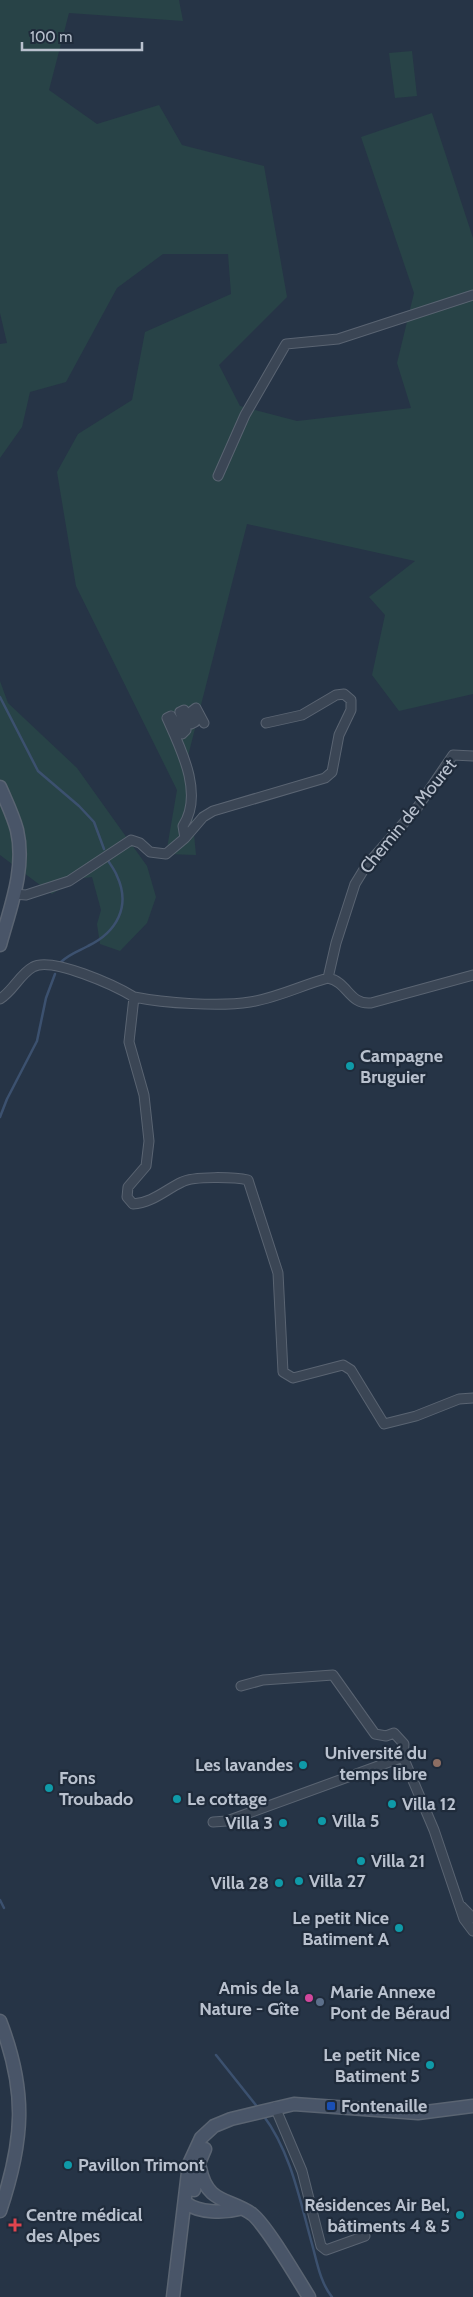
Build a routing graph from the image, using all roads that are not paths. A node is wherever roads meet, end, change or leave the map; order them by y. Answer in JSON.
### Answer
{"nodes":[{"id":1,"x":473,"y":295,"type":"edge"},
{"id":2,"x":218,"y":476,"type":"dead end"},
{"id":3,"x":204,"y":722,"type":"dead end"},
{"id":4,"x":266,"y":723,"type":"dead end"},
{"id":5,"x":473,"y":756,"type":"edge"},
{"id":6,"x":0,"y":786,"type":"edge"},
{"id":7,"x":184,"y":838,"type":"junction"},
{"id":8,"x":14,"y":894,"type":"junction"},
{"id":9,"x":0,"y":945,"type":"edge"},
{"id":10,"x":473,"y":975,"type":"edge"},
{"id":11,"x":328,"y":978,"type":"junction"},
{"id":12,"x":134,"y":996,"type":"junction"},
{"id":13,"x":0,"y":999,"type":"edge"},
{"id":14,"x":473,"y":1398,"type":"edge"},
{"id":15,"x":241,"y":1686,"type":"dead end"},
{"id":16,"x":403,"y":1756,"type":"junction"},
{"id":17,"x":213,"y":1822,"type":"dead end"},
{"id":18,"x":461,"y":1906,"type":"junction"},
{"id":19,"x":473,"y":1918,"type":"edge"},
{"id":20,"x":473,"y":1929,"type":"edge"},
{"id":21,"x":0,"y":2021,"type":"edge"},
{"id":22,"x":473,"y":2102,"type":"edge"},
{"id":23,"x":473,"y":2106,"type":"edge"},
{"id":24,"x":273,"y":2108,"type":"junction"},
{"id":25,"x":401,"y":2111,"type":"junction"},
{"id":26,"x":249,"y":2115,"type":"junction"},
{"id":27,"x":199,"y":2163,"type":"junction"},
{"id":28,"x":190,"y":2204,"type":"junction"},
{"id":29,"x":239,"y":2209,"type":"junction"},
{"id":30,"x":0,"y":2211,"type":"edge"},
{"id":31,"x":365,"y":2236,"type":"dead end"},
{"id":32,"x":173,"y":2297,"type":"edge"},
{"id":33,"x":180,"y":2297,"type":"edge"},
{"id":34,"x":309,"y":2297,"type":"edge"}],
"edges":[{"from":1,"to":2,"type":"street"},
{"from":3,"to":7,"type":"street"},
{"from":4,"to":7,"type":"street"},
{"from":5,"to":11,"type":"street","name":"Chemin de Mouret"},
{"from":6,"to":8,"type":"main road"},
{"from":7,"to":8,"type":"street"},
{"from":8,"to":9,"type":"main road"},
{"from":10,"to":11,"type":"street"},
{"from":11,"to":12,"type":"street"},
{"from":12,"to":13,"type":"street"},
{"from":12,"to":14,"type":"street"},
{"from":15,"to":16,"type":"street"},
{"from":16,"to":17,"type":"street"},
{"from":16,"to":18,"type":"street"},
{"from":18,"to":19,"type":"street"},
{"from":18,"to":20,"type":"street"},
{"from":21,"to":30,"type":"main road"},
{"from":22,"to":25,"type":"main road"},
{"from":23,"to":25,"type":"main road"},
{"from":24,"to":25,"type":"main road"},
{"from":24,"to":26,"type":"main road"},
{"from":24,"to":31,"type":"street"},
{"from":26,"to":27,"type":"main road"},
{"from":26,"to":28,"type":"main road"},
{"from":27,"to":28,"type":"main road"},
{"from":27,"to":29,"type":"main road"},
{"from":28,"to":29,"type":"main road"},
{"from":28,"to":32,"type":"main road"},
{"from":28,"to":33,"type":"main road"},
{"from":29,"to":34,"type":"main road"}]}
